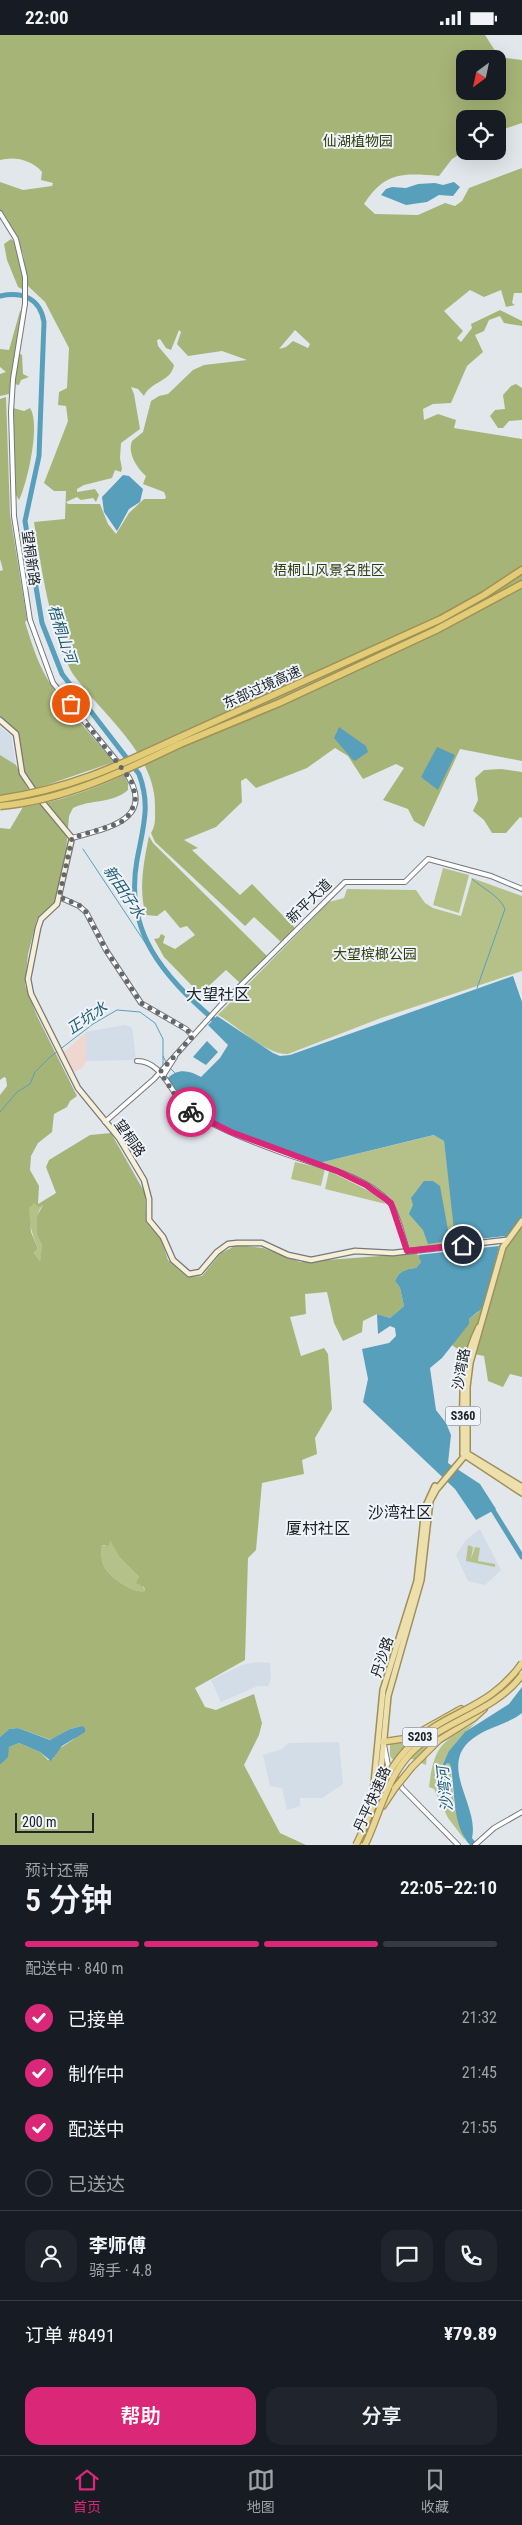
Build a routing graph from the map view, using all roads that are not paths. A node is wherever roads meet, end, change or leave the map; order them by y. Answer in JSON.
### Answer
{"nodes":[{"id":1,"x":0,"y":213,"type":"edge"},
{"id":2,"x":522,"y":570,"type":"edge"},
{"id":3,"x":522,"y":584,"type":"edge"},
{"id":4,"x":0,"y":720,"type":"edge"},
{"id":5,"x":178,"y":742,"type":"junction"},
{"id":6,"x":0,"y":799,"type":"edge"},
{"id":7,"x":0,"y":806,"type":"edge"},
{"id":8,"x":72,"y":838,"type":"junction"},
{"id":9,"x":522,"y":889,"type":"edge"},
{"id":10,"x":59,"y":897,"type":"junction"},
{"id":11,"x":193,"y":1036,"type":"junction"},
{"id":12,"x":137,"y":1061,"type":"dead end"},
{"id":13,"x":162,"y":1073,"type":"junction"},
{"id":14,"x":105,"y":1122,"type":"junction"},
{"id":15,"x":522,"y":1221,"type":"edge"},
{"id":16,"x":506,"y":1241,"type":"junction"},
{"id":17,"x":410,"y":1251,"type":"junction"},
{"id":18,"x":465,"y":1454,"type":"junction"},
{"id":19,"x":456,"y":1465,"type":"junction"},
{"id":20,"x":477,"y":1465,"type":"junction"},
{"id":21,"x":522,"y":1487,"type":"edge"},
{"id":22,"x":522,"y":1493,"type":"edge"},
{"id":23,"x":522,"y":1663,"type":"edge"},
{"id":24,"x":522,"y":1675,"type":"edge"},
{"id":25,"x":513,"y":1676,"type":"junction"},
{"id":26,"x":488,"y":1705,"type":"junction"},
{"id":27,"x":380,"y":1741,"type":"junction"},
{"id":28,"x":522,"y":1812,"type":"edge"},
{"id":29,"x":375,"y":1821,"type":"junction"},
{"id":30,"x":356,"y":1845,"type":"edge"},
{"id":31,"x":360,"y":1845,"type":"edge"},
{"id":32,"x":365,"y":1845,"type":"edge"},
{"id":33,"x":458,"y":1845,"type":"edge"},
{"id":34,"x":475,"y":1845,"type":"edge"}],
"edges":[{"from":1,"to":8,"type":"street","name":"望桐新路"},
{"from":2,"to":5,"type":"highway","name":"东部过境高速"},
{"from":3,"to":5,"type":"highway","name":"东部过境高速"},
{"from":4,"to":8,"type":"main road"},
{"from":5,"to":6,"type":"highway","name":"东部过境高速","bridge":true},
{"from":5,"to":7,"type":"highway","name":"东部过境高速","bridge":true},
{"from":8,"to":10,"type":"main road","name":"望桐路"},
{"from":9,"to":11,"type":"street","name":"新平大道"},
{"from":10,"to":11,"type":"street"},
{"from":10,"to":14,"type":"main road","name":"望桐路"},
{"from":11,"to":13,"type":"street","name":"新平大道"},
{"from":12,"to":13,"type":"street"},
{"from":13,"to":14,"type":"street","name":"新平大道"},
{"from":13,"to":17,"type":"street"},
{"from":14,"to":17,"type":"main road","name":"望桐路"},
{"from":15,"to":16,"type":"main road","name":"沙湾路","number":"S360"},
{"from":16,"to":17,"type":"main road","name":"望桐路"},
{"from":16,"to":18,"type":"main road","name":"沙湾路","number":"S360"},
{"from":18,"to":19,"type":"main road"},
{"from":18,"to":20,"type":"main road"},
{"from":18,"to":21,"type":"main road"},
{"from":19,"to":20,"type":"main road"},
{"from":19,"to":27,"type":"main road","name":"丹沙路"},
{"from":20,"to":22,"type":"main road"},
{"from":23,"to":25,"type":"highway","name":"丹平快速路","number":"S203","bridge":true},
{"from":24,"to":26,"type":"highway","name":"丹平快速路","number":"S203","bridge":true},
{"from":25,"to":27,"type":"highway","bridge":true},
{"from":25,"to":30,"type":"highway","name":"丹平快速路","number":"S203","bridge":true},
{"from":26,"to":29,"type":"highway","bridge":true},
{"from":26,"to":32,"type":"highway","name":"丹平快速路","number":"S203","bridge":true},
{"from":27,"to":29,"type":"main road","name":"丹沙路"},
{"from":27,"to":31,"type":"main road","name":"丹沙路"},
{"from":27,"to":33,"type":"street"},
{"from":28,"to":34,"type":"street"},
{"from":29,"to":32,"type":"main road","name":"丹沙路"}]}
